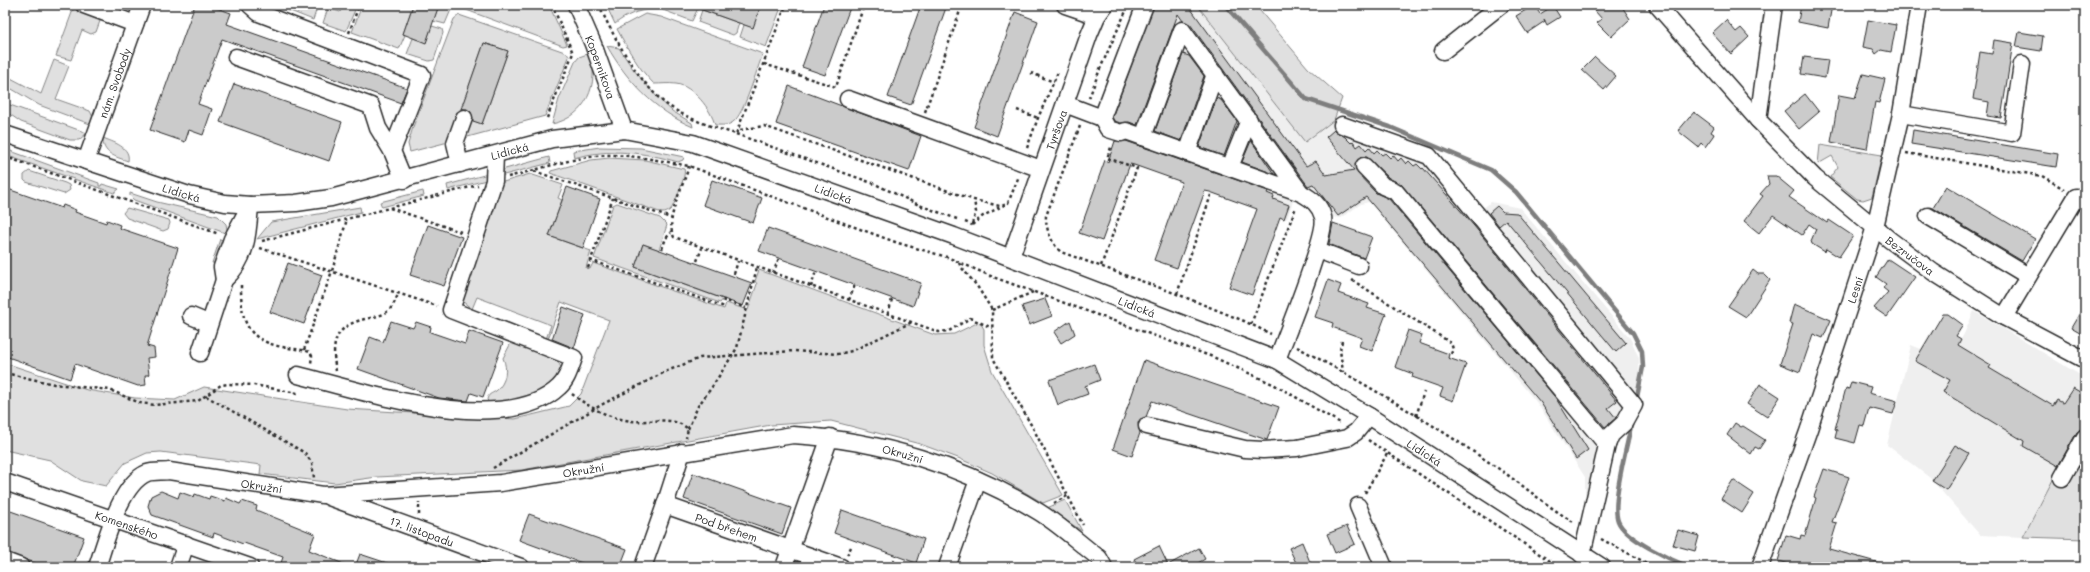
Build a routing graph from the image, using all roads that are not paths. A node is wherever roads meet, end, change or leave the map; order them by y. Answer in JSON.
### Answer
{"nodes":[{"id":1,"x":84,"y":5,"type":"edge"},
{"id":2,"x":142,"y":5,"type":"edge"},
{"id":3,"x":250,"y":5,"type":"edge"},
{"id":4,"x":576,"y":5,"type":"edge"},
{"id":5,"x":1065,"y":5,"type":"edge"},
{"id":6,"x":1145,"y":5,"type":"edge"},
{"id":7,"x":1501,"y":5,"type":"edge"},
{"id":8,"x":1657,"y":5,"type":"edge"},
{"id":9,"x":1774,"y":5,"type":"edge"},
{"id":10,"x":1919,"y":5,"type":"edge"},
{"id":11,"x":1101,"y":11,"type":"edge"},
{"id":12,"x":135,"y":24,"type":"junction"},
{"id":13,"x":1443,"y":51,"type":"dead end"},
{"id":14,"x":236,"y":57,"type":"dead end"},
{"id":15,"x":2022,"y":64,"type":"dead end"},
{"id":16,"x":1215,"y":74,"type":"junction"},
{"id":17,"x":848,"y":99,"type":"dead end"},
{"id":18,"x":1065,"y":104,"type":"junction"},
{"id":19,"x":1901,"y":114,"type":"junction"},
{"id":20,"x":464,"y":118,"type":"dead end"},
{"id":21,"x":1102,"y":118,"type":"junction"},
{"id":22,"x":1249,"y":120,"type":"junction"},
{"id":23,"x":1758,"y":120,"type":"junction"},
{"id":24,"x":1342,"y":125,"type":"dead end"},
{"id":25,"x":624,"y":130,"type":"junction"},
{"id":26,"x":5,"y":134,"type":"edge"},
{"id":27,"x":1143,"y":137,"type":"junction"},
{"id":28,"x":392,"y":151,"type":"junction"},
{"id":29,"x":1187,"y":153,"type":"junction"},
{"id":30,"x":495,"y":155,"type":"junction"},
{"id":31,"x":86,"y":161,"type":"junction"},
{"id":32,"x":460,"y":164,"type":"junction"},
{"id":33,"x":1364,"y":166,"type":"dead end"},
{"id":34,"x":1230,"y":167,"type":"junction"},
{"id":35,"x":1041,"y":169,"type":"junction"},
{"id":36,"x":404,"y":180,"type":"junction"},
{"id":37,"x":1301,"y":193,"type":"junction"},
{"id":38,"x":2080,"y":199,"type":"edge"},
{"id":39,"x":250,"y":205,"type":"junction"},
{"id":40,"x":1928,"y":216,"type":"dead end"},
{"id":41,"x":1875,"y":227,"type":"junction"},
{"id":42,"x":1318,"y":250,"type":"junction"},
{"id":43,"x":1011,"y":257,"type":"junction"},
{"id":44,"x":1356,"y":264,"type":"road end"},
{"id":45,"x":2028,"y":276,"type":"junction"},
{"id":46,"x":191,"y":316,"type":"dead end"},
{"id":47,"x":2004,"y":317,"type":"junction"},
{"id":48,"x":208,"y":323,"type":"junction"},
{"id":49,"x":200,"y":353,"type":"dead end"},
{"id":50,"x":1277,"y":360,"type":"junction"},
{"id":51,"x":2085,"y":360,"type":"edge"},
{"id":52,"x":298,"y":375,"type":"dead end"},
{"id":53,"x":1369,"y":416,"type":"junction"},
{"id":54,"x":1148,"y":426,"type":"dead end"},
{"id":55,"x":2085,"y":436,"type":"edge"},
{"id":56,"x":830,"y":437,"type":"junction"},
{"id":57,"x":1607,"y":444,"type":"junction"},
{"id":58,"x":682,"y":452,"type":"junction"},
{"id":59,"x":2062,"y":478,"type":"dead end"},
{"id":60,"x":978,"y":480,"type":"junction"},
{"id":61,"x":5,"y":482,"type":"edge"},
{"id":62,"x":319,"y":494,"type":"junction"},
{"id":63,"x":665,"y":505,"type":"junction"},
{"id":64,"x":1358,"y":506,"type":"road end"},
{"id":65,"x":114,"y":519,"type":"junction"},
{"id":66,"x":186,"y":544,"type":"junction"},
{"id":67,"x":791,"y":549,"type":"junction"},
{"id":68,"x":1582,"y":555,"type":"junction"},
{"id":69,"x":5,"y":561,"type":"edge"},
{"id":70,"x":1099,"y":564,"type":"edge"},
{"id":71,"x":21,"y":567,"type":"edge"},
{"id":72,"x":97,"y":567,"type":"edge"},
{"id":73,"x":178,"y":567,"type":"edge"},
{"id":74,"x":250,"y":567,"type":"edge"},
{"id":75,"x":521,"y":567,"type":"edge"},
{"id":76,"x":643,"y":567,"type":"edge"},
{"id":77,"x":784,"y":567,"type":"edge"},
{"id":78,"x":841,"y":567,"type":"edge"},
{"id":79,"x":947,"y":567,"type":"edge"},
{"id":80,"x":1384,"y":567,"type":"edge"},
{"id":81,"x":1602,"y":567,"type":"edge"},
{"id":82,"x":1760,"y":567,"type":"edge"}],
"edges":[{"from":1,"to":12,"type":"street"},
{"from":2,"to":12,"type":"street","name":"nám. Svobody"},
{"from":3,"to":28,"type":"street"},
{"from":4,"to":25,"type":"street","name":"Kopernikova"},
{"from":5,"to":11,"type":"street"},
{"from":6,"to":21,"type":"street"},
{"from":7,"to":13,"type":"street"},
{"from":8,"to":23,"type":"street","name":"Bezručova"},
{"from":9,"to":23,"type":"street"},
{"from":10,"to":19,"type":"street","name":"Lesní"},
{"from":11,"to":18,"type":"street","name":"Tyršova"},
{"from":12,"to":31,"type":"street","name":"nám. Svobody"},
{"from":14,"to":28,"type":"street"},
{"from":15,"to":19,"type":"street"},
{"from":16,"to":22,"type":"street"},
{"from":16,"to":27,"type":"street"},
{"from":16,"to":29,"type":"street"},
{"from":17,"to":35,"type":"street"},
{"from":18,"to":21,"type":"street"},
{"from":18,"to":35,"type":"street","name":"Tyršova"},
{"from":19,"to":41,"type":"street","name":"Lesní"},
{"from":20,"to":32,"type":"street"},
{"from":21,"to":27,"type":"street"},
{"from":22,"to":34,"type":"street"},
{"from":22,"to":37,"type":"street"},
{"from":23,"to":41,"type":"street","name":"Bezručova"},
{"from":24,"to":57,"type":"street"},
{"from":25,"to":30,"type":"street","name":"Lidická"},
{"from":25,"to":43,"type":"street","name":"Lidická"},
{"from":26,"to":31,"type":"street","name":"Lidická"},
{"from":27,"to":29,"type":"street"},
{"from":28,"to":36,"type":"street"},
{"from":29,"to":34,"type":"street"},
{"from":30,"to":32,"type":"street","name":"Lidická"},
{"from":30,"to":52,"type":"street"},
{"from":31,"to":39,"type":"street","name":"Lidická"},
{"from":32,"to":36,"type":"street","name":"Lidická"},
{"from":33,"to":57,"type":"street"},
{"from":34,"to":37,"type":"street"},
{"from":35,"to":43,"type":"street","name":"Tyršova"},
{"from":36,"to":39,"type":"street","name":"Lidická"},
{"from":37,"to":42,"type":"street"},
{"from":38,"to":45,"type":"street"},
{"from":39,"to":48,"type":"street"},
{"from":40,"to":45,"type":"street"},
{"from":41,"to":47,"type":"street","name":"Bezručova"},
{"from":41,"to":82,"type":"street","name":"Lesní"},
{"from":42,"to":44,"type":"street"},
{"from":42,"to":50,"type":"street"},
{"from":43,"to":50,"type":"street","name":"Lidická"},
{"from":45,"to":47,"type":"street"},
{"from":46,"to":48,"type":"street"},
{"from":47,"to":51,"type":"street","name":"Bezručova"},
{"from":48,"to":49,"type":"street"},
{"from":50,"to":53,"type":"street","name":"Lidická"},
{"from":53,"to":54,"type":"street"},
{"from":53,"to":68,"type":"street","name":"Lidická"},
{"from":55,"to":59,"type":"street"},
{"from":56,"to":58,"type":"street","name":"Okružní"},
{"from":56,"to":60,"type":"street","name":"Okružní"},
{"from":56,"to":67,"type":"street"},
{"from":57,"to":68,"type":"street"},
{"from":58,"to":62,"type":"street","name":"Okružní"},
{"from":58,"to":63,"type":"street"},
{"from":60,"to":70,"type":"street","name":"Okružní"},
{"from":60,"to":79,"type":"street"},
{"from":61,"to":65,"type":"street","name":"Komenského"},
{"from":62,"to":65,"type":"street","name":"Okružní"},
{"from":62,"to":75,"type":"street","name":"17. listopadu"},
{"from":63,"to":67,"type":"street","name":"Pod břehem"},
{"from":63,"to":76,"type":"street"},
{"from":64,"to":80,"type":"street"},
{"from":65,"to":66,"type":"street","name":"Komenského"},
{"from":65,"to":72,"type":"street","name":"Okružní"},
{"from":66,"to":73,"type":"street"},
{"from":66,"to":74,"type":"street","name":"Komenského"},
{"from":67,"to":77,"type":"street"},
{"from":67,"to":78,"type":"street","name":"Pod břehem"},
{"from":68,"to":81,"type":"street","name":"Lidická"},
{"from":69,"to":71,"type":"street"}]}
